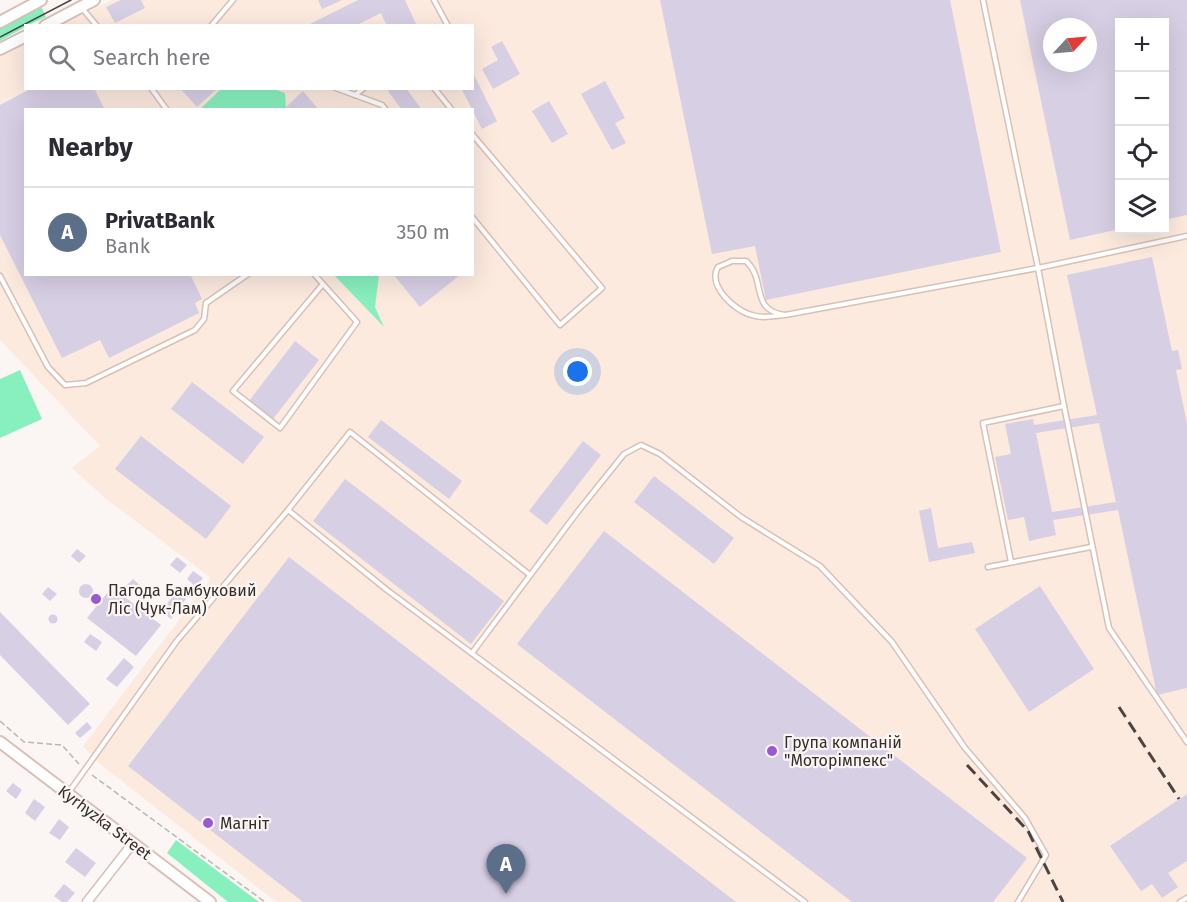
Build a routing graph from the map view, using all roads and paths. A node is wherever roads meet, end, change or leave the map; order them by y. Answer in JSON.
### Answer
{"nodes":[{"id":1,"x":41,"y":0,"type":"edge"},
{"id":2,"x":94,"y":0,"type":"edge"},
{"id":3,"x":233,"y":0,"type":"edge"},
{"id":4,"x":434,"y":0,"type":"edge"},
{"id":5,"x":983,"y":0,"type":"edge"},
{"id":6,"x":77,"y":3,"type":"edge"},
{"id":7,"x":0,"y":22,"type":"edge"},
{"id":8,"x":48,"y":24,"type":"edge"},
{"id":9,"x":95,"y":24,"type":"edge"},
{"id":10,"x":213,"y":24,"type":"edge"},
{"id":11,"x":447,"y":24,"type":"edge"},
{"id":12,"x":24,"y":37,"type":"edge"},
{"id":13,"x":0,"y":49,"type":"edge"},
{"id":14,"x":152,"y":90,"type":"edge"},
{"id":15,"x":341,"y":90,"type":"edge"},
{"id":16,"x":361,"y":90,"type":"edge"},
{"id":17,"x":436,"y":90,"type":"edge"},
{"id":18,"x":355,"y":95,"type":"junction"},
{"id":19,"x":165,"y":108,"type":"edge"},
{"id":20,"x":384,"y":108,"type":"edge"},
{"id":21,"x":450,"y":108,"type":"edge"},
{"id":22,"x":474,"y":136,"type":"edge"},
{"id":23,"x":474,"y":219,"type":"edge"},
{"id":24,"x":1187,"y":236,"type":"edge"},
{"id":25,"x":1038,"y":267,"type":"junction"},
{"id":26,"x":0,"y":276,"type":"edge"},
{"id":27,"x":245,"y":276,"type":"edge"},
{"id":28,"x":316,"y":276,"type":"edge"},
{"id":29,"x":323,"y":284,"type":"junction"},
{"id":30,"x":785,"y":315,"type":"junction"},
{"id":31,"x":1064,"y":406,"type":"junction"},
{"id":32,"x":288,"y":510,"type":"junction"},
{"id":33,"x":1091,"y":547,"type":"junction"},
{"id":34,"x":1011,"y":562,"type":"junction"},
{"id":35,"x":988,"y":567,"type":"dead end"},
{"id":36,"x":530,"y":575,"type":"junction"},
{"id":37,"x":472,"y":653,"type":"junction"},
{"id":38,"x":0,"y":721,"type":"edge"},
{"id":39,"x":0,"y":742,"type":"edge"},
{"id":40,"x":1187,"y":742,"type":"edge"},
{"id":41,"x":85,"y":770,"type":"junction"},
{"id":42,"x":68,"y":793,"type":"junction"},
{"id":43,"x":133,"y":843,"type":"junction"},
{"id":44,"x":1187,"y":898,"type":"edge"},
{"id":45,"x":87,"y":902,"type":"edge"},
{"id":46,"x":210,"y":902,"type":"edge"},
{"id":47,"x":265,"y":902,"type":"edge"},
{"id":48,"x":805,"y":902,"type":"edge"},
{"id":49,"x":1018,"y":902,"type":"edge"},
{"id":50,"x":1180,"y":902,"type":"edge"}],
"edges":[{"from":1,"to":7,"type":"street"},
{"from":2,"to":6,"type":"street"},
{"from":3,"to":10,"type":"lane"},
{"from":4,"to":11,"type":"lane"},
{"from":5,"to":25,"type":"lane"},
{"from":6,"to":8,"type":"street"},
{"from":6,"to":9,"type":"lane"},
{"from":12,"to":13,"type":"street"},
{"from":14,"to":19,"type":"lane"},
{"from":15,"to":18,"type":"lane"},
{"from":16,"to":18,"type":"lane"},
{"from":17,"to":21,"type":"lane"},
{"from":18,"to":20,"type":"lane"},
{"from":22,"to":23,"type":"lane"},
{"from":24,"to":25,"type":"lane"},
{"from":25,"to":30,"type":"lane"},
{"from":25,"to":31,"type":"lane"},
{"from":26,"to":27,"type":"lane"},
{"from":28,"to":29,"type":"lane"},
{"from":29,"to":29,"type":"lane"},
{"from":30,"to":30,"type":"lane"},
{"from":31,"to":33,"type":"lane"},
{"from":31,"to":34,"type":"lane"},
{"from":32,"to":36,"type":"lane"},
{"from":32,"to":37,"type":"lane"},
{"from":32,"to":41,"type":"lane"},
{"from":33,"to":34,"type":"lane"},
{"from":33,"to":40,"type":"lane"},
{"from":34,"to":35,"type":"lane"},
{"from":36,"to":37,"type":"lane"},
{"from":36,"to":49,"type":"lane"},
{"from":37,"to":48,"type":"lane"},
{"from":38,"to":41,"type":"path"},
{"from":39,"to":42,"type":"street","name":"Kyrhyzka Street"},
{"from":41,"to":42,"type":"lane"},
{"from":41,"to":47,"type":"path"},
{"from":42,"to":43,"type":"street","name":"Kyrhyzka Street"},
{"from":43,"to":45,"type":"street"},
{"from":43,"to":46,"type":"street","name":"Kyrhyzka Street"},
{"from":44,"to":50,"type":"lane"}]}
